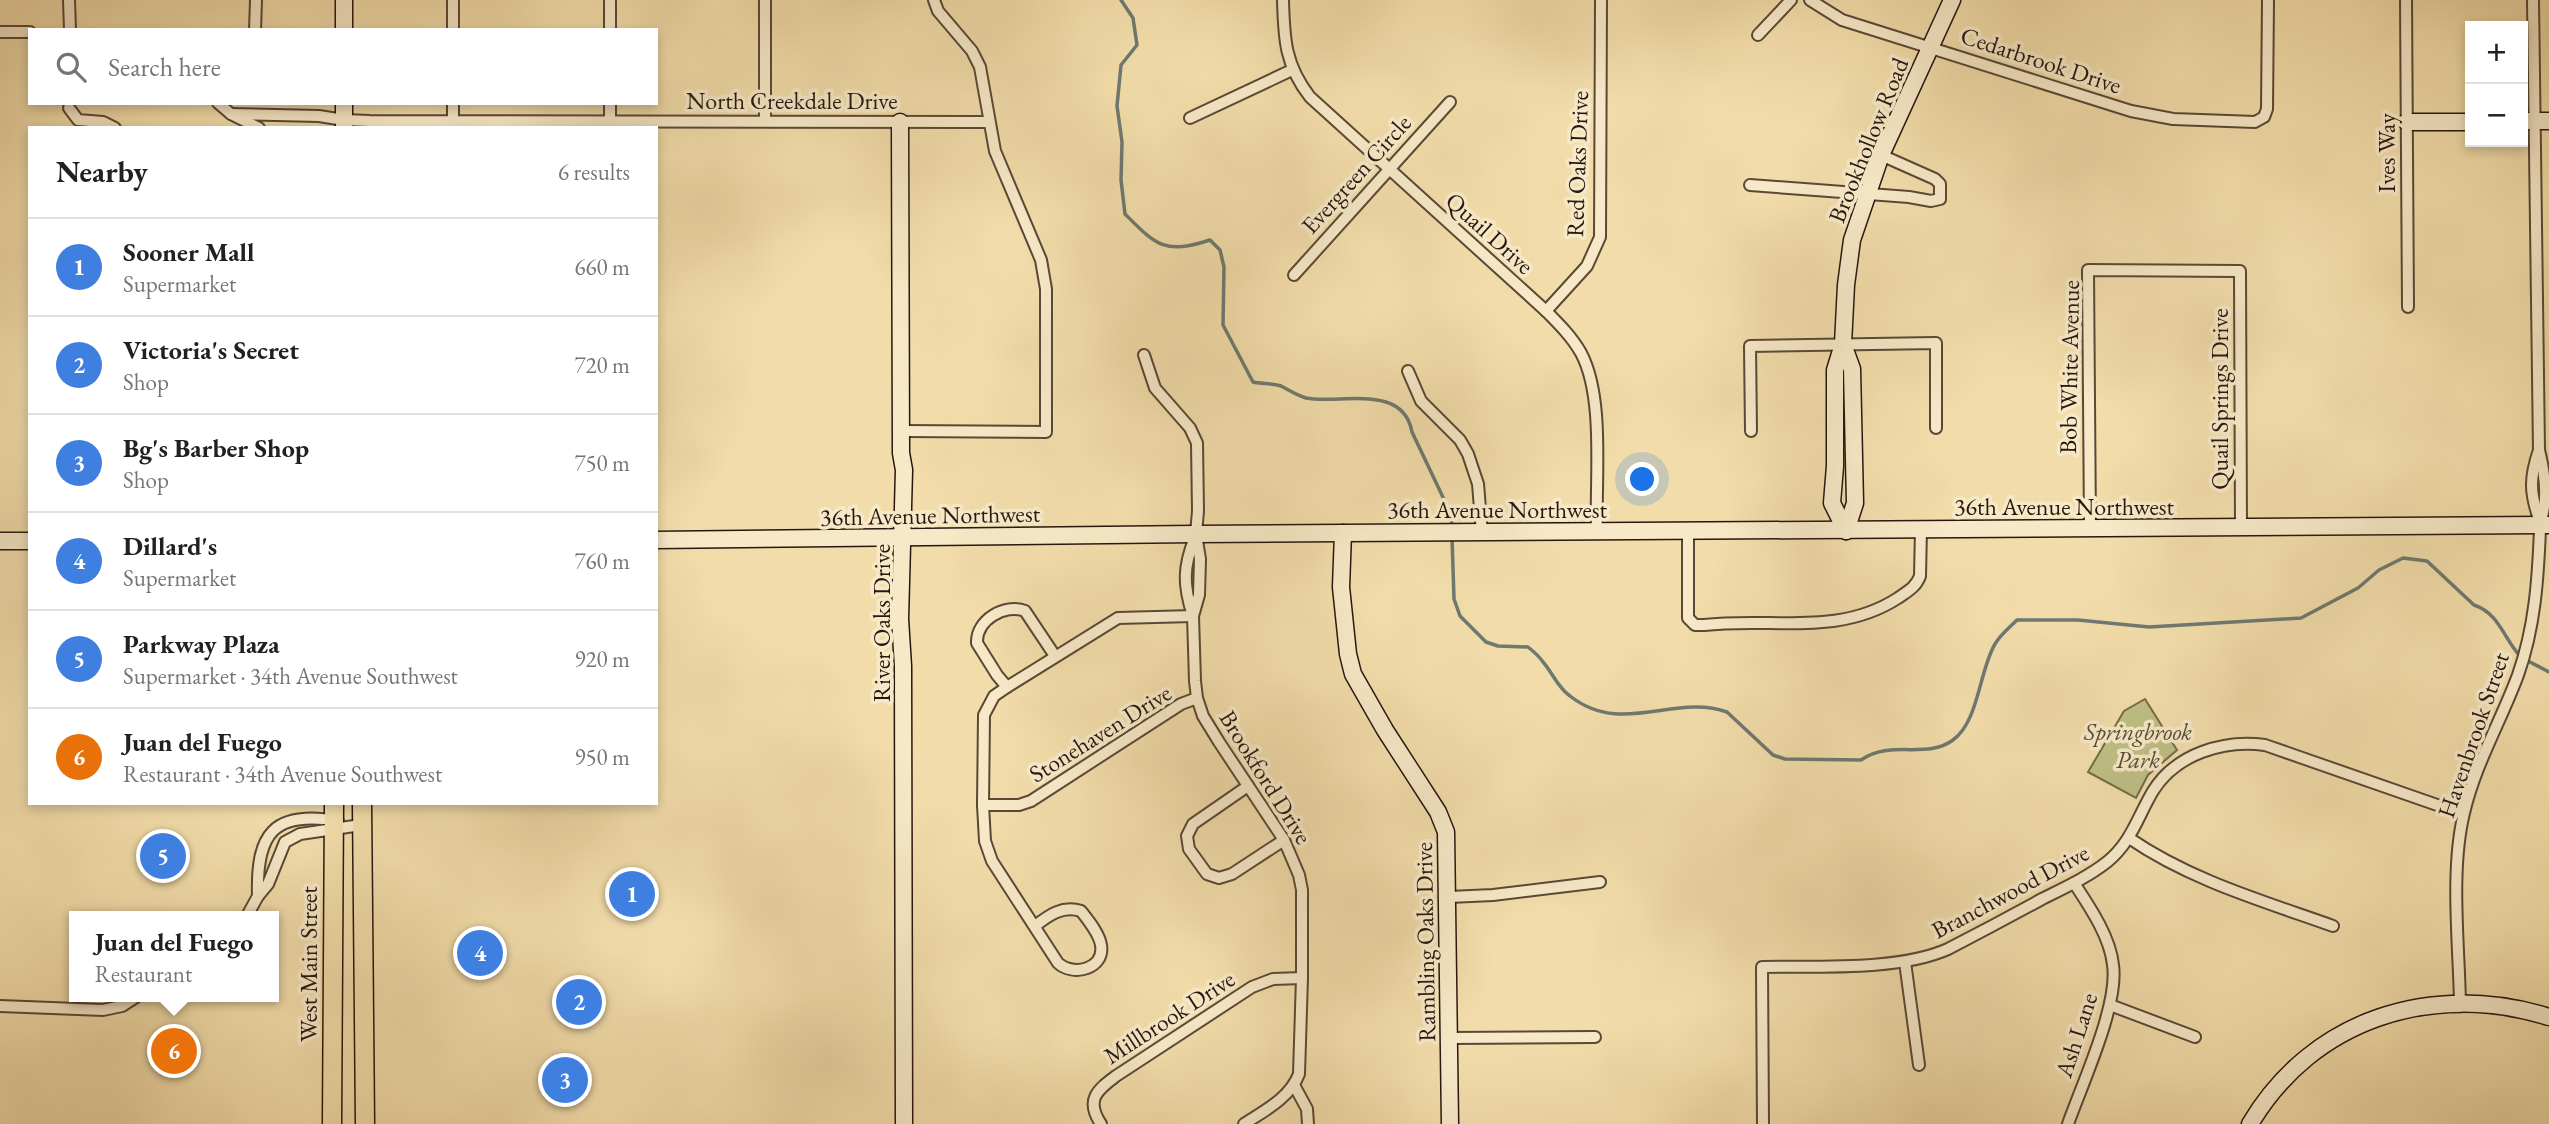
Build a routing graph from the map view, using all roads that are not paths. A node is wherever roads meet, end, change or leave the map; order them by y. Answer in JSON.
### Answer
{"nodes":[{"id":1,"x":69,"y":0,"type":"edge"},
{"id":2,"x":256,"y":0,"type":"edge"},
{"id":3,"x":344,"y":0,"type":"edge"},
{"id":4,"x":453,"y":0,"type":"edge"},
{"id":5,"x":610,"y":0,"type":"edge"},
{"id":6,"x":765,"y":0,"type":"edge"},
{"id":7,"x":934,"y":0,"type":"edge"},
{"id":8,"x":1283,"y":0,"type":"edge"},
{"id":9,"x":1601,"y":0,"type":"edge"},
{"id":10,"x":1791,"y":0,"type":"edge"},
{"id":11,"x":1810,"y":0,"type":"edge"},
{"id":12,"x":1952,"y":0,"type":"edge"},
{"id":13,"x":2268,"y":0,"type":"edge"},
{"id":14,"x":2406,"y":0,"type":"edge"},
{"id":15,"x":2533,"y":0,"type":"edge"},
{"id":16,"x":70,"y":28,"type":"edge"},
{"id":17,"x":256,"y":28,"type":"edge"},
{"id":18,"x":344,"y":28,"type":"edge"},
{"id":19,"x":453,"y":28,"type":"edge"},
{"id":20,"x":610,"y":28,"type":"edge"},
{"id":21,"x":28,"y":32,"type":"edge"},
{"id":22,"x":0,"y":33,"type":"edge"},
{"id":23,"x":1758,"y":35,"type":"dead end"},
{"id":24,"x":1931,"y":47,"type":"junction"},
{"id":25,"x":1292,"y":70,"type":"junction"},
{"id":26,"x":1450,"y":102,"type":"dead end"},
{"id":27,"x":220,"y":105,"type":"edge"},
{"id":28,"x":344,"y":105,"type":"edge"},
{"id":29,"x":453,"y":105,"type":"edge"},
{"id":30,"x":610,"y":105,"type":"edge"},
{"id":31,"x":69,"y":106,"type":"edge"},
{"id":32,"x":231,"y":114,"type":"junction"},
{"id":33,"x":1190,"y":118,"type":"dead end"},
{"id":34,"x":453,"y":120,"type":"junction"},
{"id":35,"x":610,"y":120,"type":"junction"},
{"id":36,"x":765,"y":120,"type":"junction"},
{"id":37,"x":900,"y":121,"type":"junction"},
{"id":38,"x":2536,"y":121,"type":"edge"},
{"id":39,"x":989,"y":122,"type":"junction"},
{"id":40,"x":2407,"y":122,"type":"junction"},
{"id":41,"x":2465,"y":122,"type":"edge"},
{"id":42,"x":344,"y":124,"type":"edge"},
{"id":43,"x":67,"y":126,"type":"dead end"},
{"id":44,"x":111,"y":126,"type":"edge"},
{"id":45,"x":230,"y":126,"type":"edge"},
{"id":46,"x":255,"y":126,"type":"edge"},
{"id":47,"x":1881,"y":155,"type":"junction"},
{"id":48,"x":1389,"y":170,"type":"junction"},
{"id":49,"x":1750,"y":185,"type":"dead end"},
{"id":50,"x":1866,"y":193,"type":"junction"},
{"id":51,"x":2240,"y":271,"type":"joint"},
{"id":52,"x":1294,"y":275,"type":"dead end"},
{"id":53,"x":2408,"y":307,"type":"dead end"},
{"id":54,"x":1546,"y":312,"type":"junction"},
{"id":55,"x":1843,"y":344,"type":"junction"},
{"id":56,"x":1144,"y":355,"type":"dead end"},
{"id":57,"x":1408,"y":371,"type":"dead end"},
{"id":58,"x":1936,"y":428,"type":"dead end"},
{"id":59,"x":901,"y":431,"type":"junction"},
{"id":60,"x":1751,"y":431,"type":"dead end"},
{"id":61,"x":2545,"y":525,"type":"edge"},
{"id":62,"x":2242,"y":527,"type":"junction"},
{"id":63,"x":2090,"y":528,"type":"junction"},
{"id":64,"x":1921,"y":529,"type":"junction"},
{"id":65,"x":1597,"y":531,"type":"junction"},
{"id":66,"x":1688,"y":531,"type":"junction"},
{"id":67,"x":1846,"y":531,"type":"junction"},
{"id":68,"x":1343,"y":533,"type":"junction"},
{"id":69,"x":1482,"y":533,"type":"junction"},
{"id":70,"x":1196,"y":534,"type":"junction"},
{"id":71,"x":903,"y":538,"type":"junction"},
{"id":72,"x":658,"y":540,"type":"edge"},
{"id":73,"x":0,"y":541,"type":"edge"},
{"id":74,"x":28,"y":541,"type":"edge"},
{"id":75,"x":1193,"y":616,"type":"junction"},
{"id":76,"x":1055,"y":656,"type":"junction"},
{"id":77,"x":1007,"y":687,"type":"junction"},
{"id":78,"x":1197,"y":698,"type":"junction"},
{"id":79,"x":1248,"y":786,"type":"junction"},
{"id":80,"x":983,"y":804,"type":"junction"},
{"id":81,"x":362,"y":805,"type":"edge"},
{"id":82,"x":2463,"y":814,"type":"junction"},
{"id":83,"x":334,"y":818,"type":"edge"},
{"id":84,"x":362,"y":825,"type":"junction"},
{"id":85,"x":2129,"y":838,"type":"junction"},
{"id":86,"x":1284,"y":840,"type":"junction"},
{"id":87,"x":1600,"y":882,"type":"dead end"},
{"id":88,"x":2074,"y":883,"type":"junction"},
{"id":89,"x":258,"y":896,"type":"junction"},
{"id":90,"x":1449,"y":897,"type":"junction"},
{"id":91,"x":250,"y":911,"type":"edge"},
{"id":92,"x":1035,"y":926,"type":"junction"},
{"id":93,"x":2333,"y":926,"type":"dead end"},
{"id":94,"x":1905,"y":962,"type":"junction"},
{"id":95,"x":1302,"y":978,"type":"junction"},
{"id":96,"x":128,"y":1002,"type":"edge"},
{"id":97,"x":2460,"y":1003,"type":"junction"},
{"id":98,"x":2110,"y":1005,"type":"junction"},
{"id":99,"x":0,"y":1006,"type":"edge"},
{"id":100,"x":2549,"y":1017,"type":"edge"},
{"id":101,"x":1595,"y":1037,"type":"dead end"},
{"id":102,"x":2195,"y":1037,"type":"dead end"},
{"id":103,"x":1450,"y":1038,"type":"junction"},
{"id":104,"x":1919,"y":1065,"type":"dead end"},
{"id":105,"x":1293,"y":1085,"type":"junction"},
{"id":106,"x":332,"y":1124,"type":"edge"},
{"id":107,"x":365,"y":1124,"type":"edge"},
{"id":108,"x":904,"y":1124,"type":"edge"},
{"id":109,"x":1101,"y":1124,"type":"edge"},
{"id":110,"x":1244,"y":1124,"type":"edge"},
{"id":111,"x":1308,"y":1124,"type":"edge"},
{"id":112,"x":1450,"y":1124,"type":"edge"},
{"id":113,"x":1763,"y":1124,"type":"edge"},
{"id":114,"x":2068,"y":1124,"type":"edge"},
{"id":115,"x":2250,"y":1124,"type":"edge"}],
"edges":[{"from":1,"to":16,"type":"street"},
{"from":2,"to":17,"type":"street"},
{"from":3,"to":18,"type":"street"},
{"from":4,"to":19,"type":"street"},
{"from":5,"to":20,"type":"street"},
{"from":6,"to":36,"type":"street"},
{"from":7,"to":39,"type":"street"},
{"from":8,"to":25,"type":"street","name":"Quail Drive"},
{"from":9,"to":54,"type":"street","name":"Red Oaks Drive"},
{"from":10,"to":23,"type":"street"},
{"from":11,"to":24,"type":"street","name":"Cedarbrook Drive"},
{"from":12,"to":24,"type":"street","name":"Brookhollow Road"},
{"from":13,"to":24,"type":"street","name":"Cedarbrook Drive"},
{"from":14,"to":40,"type":"street","name":"Ives Way"},
{"from":15,"to":38,"type":"street","name":"Havenbrook Street"},
{"from":21,"to":22,"type":"street"},
{"from":24,"to":47,"type":"street","name":"Brookhollow Road"},
{"from":25,"to":33,"type":"street"},
{"from":25,"to":48,"type":"street","name":"Quail Drive"},
{"from":26,"to":48,"type":"street","name":"Evergreen Circle"},
{"from":27,"to":32,"type":"street"},
{"from":28,"to":42,"type":"street"},
{"from":29,"to":34,"type":"street"},
{"from":30,"to":35,"type":"street"},
{"from":31,"to":43,"type":"street"},
{"from":31,"to":44,"type":"street"},
{"from":32,"to":42,"type":"street"},
{"from":32,"to":45,"type":"street"},
{"from":32,"to":46,"type":"street"},
{"from":34,"to":35,"type":"street","name":"North Creekdale Drive"},
{"from":34,"to":42,"type":"street","name":"North Creekdale Drive"},
{"from":35,"to":36,"type":"street","name":"North Creekdale Drive"},
{"from":36,"to":37,"type":"street","name":"North Creekdale Drive"},
{"from":37,"to":39,"type":"street","name":"North Creekdale Drive"},
{"from":37,"to":59,"type":"street","name":"River Oaks Drive"},
{"from":38,"to":61,"type":"street","name":"Havenbrook Street"},
{"from":39,"to":59,"type":"street"},
{"from":40,"to":41,"type":"street"},
{"from":40,"to":53,"type":"street","name":"Ives Way"},
{"from":47,"to":50,"type":"street","name":"Brookhollow Road"},
{"from":47,"to":50,"type":"street"},
{"from":48,"to":52,"type":"street","name":"Evergreen Circle"},
{"from":48,"to":54,"type":"street","name":"Quail Drive"},
{"from":49,"to":50,"type":"street"},
{"from":50,"to":55,"type":"street","name":"Brookhollow Road"},
{"from":51,"to":62,"type":"street","name":"Quail Springs Drive"},
{"from":51,"to":63,"type":"street","name":"Bob White Avenue"},
{"from":54,"to":65,"type":"street","name":"Quail Drive"},
{"from":55,"to":58,"type":"street"},
{"from":55,"to":60,"type":"street"},
{"from":55,"to":67,"type":"street","name":"Brookhollow Road"},
{"from":56,"to":70,"type":"street","name":"Brookford Drive"},
{"from":57,"to":69,"type":"street"},
{"from":59,"to":71,"type":"street","name":"River Oaks Drive"},
{"from":61,"to":62,"type":"street","name":"36th Avenue Northwest"},
{"from":61,"to":82,"type":"street","name":"Havenbrook Street"},
{"from":62,"to":63,"type":"street","name":"36th Avenue Northwest"},
{"from":63,"to":64,"type":"street","name":"36th Avenue Northwest"},
{"from":64,"to":66,"type":"street"},
{"from":64,"to":67,"type":"street","name":"36th Avenue Northwest"},
{"from":65,"to":66,"type":"street","name":"36th Avenue Northwest"},
{"from":65,"to":69,"type":"street","name":"36th Avenue Northwest"},
{"from":66,"to":67,"type":"street","name":"36th Avenue Northwest"},
{"from":68,"to":69,"type":"street","name":"36th Avenue Northwest"},
{"from":68,"to":70,"type":"street","name":"36th Avenue Northwest"},
{"from":68,"to":90,"type":"street","name":"Rambling Oaks Drive"},
{"from":70,"to":71,"type":"street","name":"36th Avenue Northwest"},
{"from":70,"to":75,"type":"street","name":"Brookford Drive"},
{"from":71,"to":72,"type":"street","name":"36th Avenue Northwest"},
{"from":71,"to":108,"type":"street","name":"River Oaks Drive"},
{"from":73,"to":74,"type":"street"},
{"from":75,"to":76,"type":"street"},
{"from":75,"to":78,"type":"street","name":"Brookford Drive"},
{"from":76,"to":77,"type":"street"},
{"from":76,"to":77,"type":"street"},
{"from":77,"to":80,"type":"street"},
{"from":78,"to":79,"type":"street","name":"Brookford Drive"},
{"from":78,"to":80,"type":"street","name":"Stonehaven Drive"},
{"from":79,"to":86,"type":"street","name":"Brookford Drive"},
{"from":79,"to":86,"type":"street"},
{"from":80,"to":92,"type":"street"},
{"from":81,"to":84,"type":"main road"},
{"from":82,"to":85,"type":"street","name":"Branchwood Drive"},
{"from":82,"to":97,"type":"street","name":"Havenbrook Street"},
{"from":83,"to":84,"type":"street"},
{"from":83,"to":89,"type":"street"},
{"from":83,"to":89,"type":"street"},
{"from":83,"to":106,"type":"main road","name":"West Main Street"},
{"from":84,"to":107,"type":"main road"},
{"from":85,"to":88,"type":"street","name":"Branchwood Drive"},
{"from":85,"to":93,"type":"street"},
{"from":86,"to":95,"type":"street","name":"Brookford Drive"},
{"from":87,"to":90,"type":"street"},
{"from":88,"to":94,"type":"street","name":"Branchwood Drive"},
{"from":88,"to":98,"type":"street","name":"Ash Lane"},
{"from":89,"to":91,"type":"street"},
{"from":90,"to":103,"type":"street","name":"Rambling Oaks Drive"},
{"from":92,"to":92,"type":"street"},
{"from":94,"to":104,"type":"street"},
{"from":94,"to":113,"type":"street","name":"Branchwood Drive"},
{"from":95,"to":105,"type":"street","name":"Brookford Drive"},
{"from":95,"to":109,"type":"street","name":"Millbrook Drive"},
{"from":96,"to":99,"type":"street"},
{"from":97,"to":100,"type":"street"},
{"from":97,"to":115,"type":"street"},
{"from":98,"to":102,"type":"street"},
{"from":98,"to":114,"type":"street","name":"Ash Lane"},
{"from":101,"to":103,"type":"street"},
{"from":103,"to":112,"type":"street","name":"Rambling Oaks Drive"},
{"from":105,"to":110,"type":"street"},
{"from":105,"to":111,"type":"street"}]}
